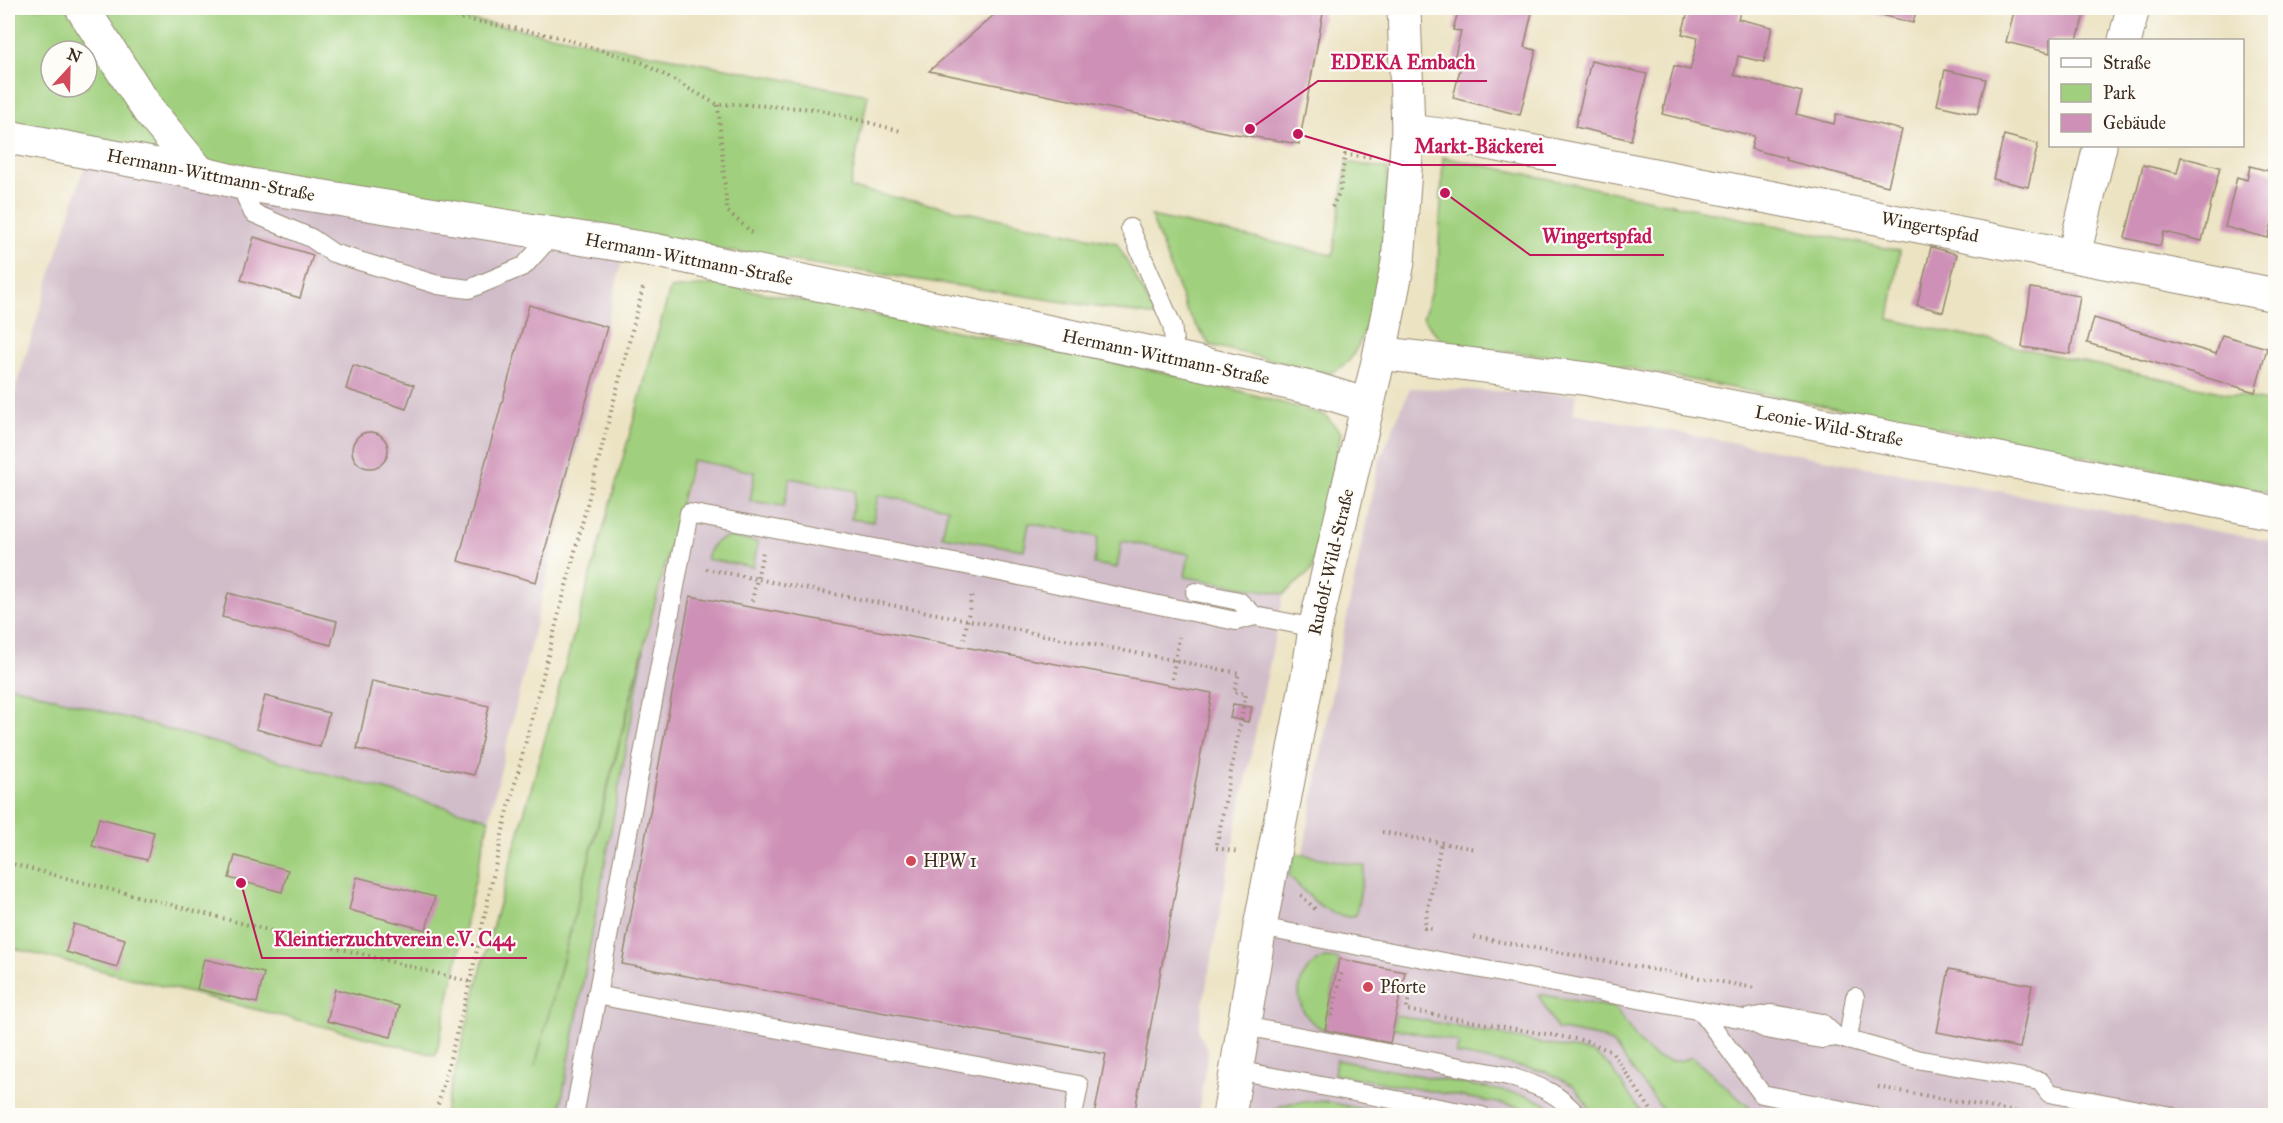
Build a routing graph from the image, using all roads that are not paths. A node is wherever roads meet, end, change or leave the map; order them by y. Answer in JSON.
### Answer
{"nodes":[{"id":1,"x":82,"y":8,"type":"edge"},
{"id":2,"x":1404,"y":8,"type":"edge"},
{"id":3,"x":2133,"y":8,"type":"edge"},
{"id":4,"x":2125,"y":39,"type":"edge"},
{"id":5,"x":8,"y":137,"type":"edge"},
{"id":6,"x":1407,"y":145,"type":"junction"},
{"id":7,"x":2100,"y":147,"type":"edge"},
{"id":8,"x":200,"y":173,"type":"junction"},
{"id":9,"x":250,"y":185,"type":"junction"},
{"id":10,"x":1130,"y":228,"type":"dead end"},
{"id":11,"x":553,"y":234,"type":"junction"},
{"id":12,"x":2074,"y":255,"type":"junction"},
{"id":13,"x":2276,"y":295,"type":"edge"},
{"id":14,"x":1380,"y":353,"type":"junction"},
{"id":15,"x":1176,"y":357,"type":"junction"},
{"id":16,"x":1367,"y":405,"type":"junction"},
{"id":17,"x":2276,"y":513,"type":"edge"},
{"id":18,"x":1195,"y":592,"type":"dead end"},
{"id":19,"x":1255,"y":616,"type":"junction"},
{"id":20,"x":1315,"y":628,"type":"junction"},
{"id":21,"x":1260,"y":927,"type":"junction"},
{"id":22,"x":596,"y":995,"type":"junction"},
{"id":23,"x":1855,"y":998,"type":"dead end"},
{"id":24,"x":1701,"y":1011,"type":"junction"},
{"id":25,"x":1244,"y":1026,"type":"junction"},
{"id":26,"x":1843,"y":1038,"type":"junction"},
{"id":27,"x":1236,"y":1070,"type":"junction"},
{"id":28,"x":574,"y":1116,"type":"edge"},
{"id":29,"x":1073,"y":1116,"type":"edge"},
{"id":30,"x":1229,"y":1116,"type":"edge"},
{"id":31,"x":1482,"y":1116,"type":"edge"},
{"id":32,"x":1578,"y":1116,"type":"edge"},
{"id":33,"x":1872,"y":1116,"type":"edge"},
{"id":34,"x":2171,"y":1116,"type":"edge"}],
"edges":[{"from":1,"to":8,"type":"street"},
{"from":2,"to":6,"type":"street","name":"Rudolf-Wild-Straße"},
{"from":3,"to":4,"type":"street"},
{"from":5,"to":8,"type":"street","name":"Hermann-Wittmann-Straße"},
{"from":6,"to":12,"type":"street","name":"Wingertspfad"},
{"from":6,"to":14,"type":"street","name":"Rudolf-Wild-Straße"},
{"from":7,"to":12,"type":"street"},
{"from":8,"to":9,"type":"street","name":"Hermann-Wittmann-Straße"},
{"from":9,"to":11,"type":"street","name":"Hermann-Wittmann-Straße"},
{"from":9,"to":11,"type":"lane"},
{"from":10,"to":15,"type":"lane"},
{"from":11,"to":15,"type":"street","name":"Hermann-Wittmann-Straße"},
{"from":12,"to":13,"type":"street","name":"Wingertspfad"},
{"from":14,"to":16,"type":"street","name":"Rudolf-Wild-Straße"},
{"from":14,"to":17,"type":"street","name":"Leonie-Wild-Straße"},
{"from":15,"to":16,"type":"street","name":"Hermann-Wittmann-Straße"},
{"from":16,"to":20,"type":"street","name":"Rudolf-Wild-Straße"},
{"from":18,"to":19,"type":"lane"},
{"from":19,"to":20,"type":"lane"},
{"from":19,"to":22,"type":"lane"},
{"from":20,"to":21,"type":"street","name":"Rudolf-Wild-Straße"},
{"from":21,"to":24,"type":"lane"},
{"from":21,"to":25,"type":"street","name":"Rudolf-Wild-Straße"},
{"from":22,"to":28,"type":"lane"},
{"from":22,"to":29,"type":"lane"},
{"from":23,"to":26,"type":"lane"},
{"from":24,"to":26,"type":"lane"},
{"from":24,"to":33,"type":"lane"},
{"from":25,"to":27,"type":"street","name":"Rudolf-Wild-Straße"},
{"from":25,"to":32,"type":"lane"},
{"from":26,"to":34,"type":"lane"},
{"from":27,"to":30,"type":"street","name":"Rudolf-Wild-Straße"},
{"from":27,"to":31,"type":"lane"}]}
